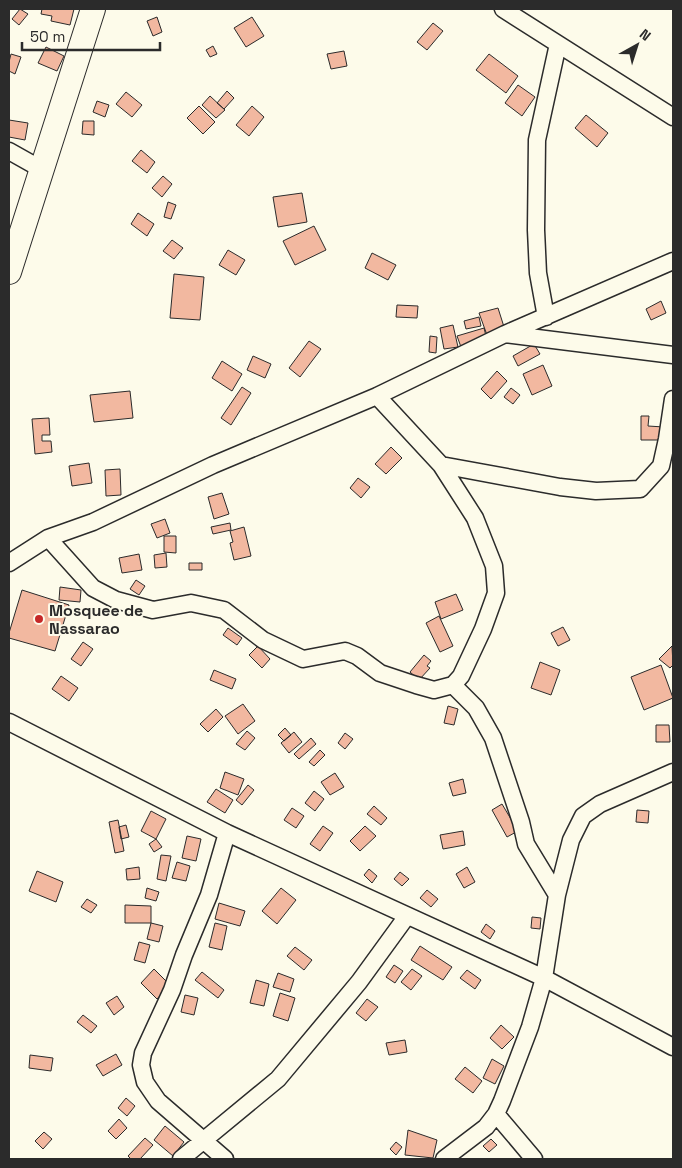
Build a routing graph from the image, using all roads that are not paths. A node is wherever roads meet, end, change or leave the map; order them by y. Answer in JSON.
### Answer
{"nodes":[{"id":1,"x":93,"y":9,"type":"edge"},
{"id":2,"x":504,"y":9,"type":"edge"},
{"id":3,"x":558,"y":44,"type":"junction"},
{"id":4,"x":673,"y":117,"type":"edge"},
{"id":5,"x":9,"y":151,"type":"edge"},
{"id":6,"x":41,"y":169,"type":"junction"},
{"id":7,"x":673,"y":261,"type":"edge"},
{"id":8,"x":9,"y":272,"type":"edge"},
{"id":9,"x":546,"y":317,"type":"junction"},
{"id":10,"x":505,"y":334,"type":"junction"},
{"id":11,"x":673,"y":355,"type":"edge"},
{"id":12,"x":377,"y":396,"type":"junction"},
{"id":13,"x":673,"y":399,"type":"edge"},
{"id":14,"x":441,"y":465,"type":"junction"},
{"id":15,"x":48,"y":538,"type":"junction"},
{"id":16,"x":9,"y":563,"type":"edge"},
{"id":17,"x":453,"y":685,"type":"junction"},
{"id":18,"x":9,"y":722,"type":"edge"},
{"id":19,"x":673,"y":772,"type":"edge"},
{"id":20,"x":228,"y":833,"type":"junction"},
{"id":21,"x":557,"y":896,"type":"junction"},
{"id":22,"x":407,"y":916,"type":"junction"},
{"id":23,"x":544,"y":978,"type":"junction"},
{"id":24,"x":673,"y":1047,"type":"edge"},
{"id":25,"x":496,"y":1114,"type":"junction"},
{"id":26,"x":203,"y":1141,"type":"junction"},
{"id":27,"x":181,"y":1159,"type":"edge"},
{"id":28,"x":225,"y":1159,"type":"edge"},
{"id":29,"x":444,"y":1159,"type":"edge"},
{"id":30,"x":534,"y":1159,"type":"edge"}],
"edges":[{"from":1,"to":6,"type":"street"},
{"from":2,"to":3,"type":"street"},
{"from":3,"to":4,"type":"street"},
{"from":3,"to":9,"type":"street"},
{"from":5,"to":6,"type":"street"},
{"from":6,"to":8,"type":"street"},
{"from":7,"to":9,"type":"street"},
{"from":9,"to":10,"type":"street"},
{"from":10,"to":11,"type":"street"},
{"from":10,"to":12,"type":"street"},
{"from":12,"to":14,"type":"street"},
{"from":12,"to":15,"type":"street"},
{"from":13,"to":14,"type":"street"},
{"from":14,"to":17,"type":"street"},
{"from":15,"to":16,"type":"street"},
{"from":15,"to":17,"type":"street"},
{"from":17,"to":21,"type":"street"},
{"from":18,"to":20,"type":"street"},
{"from":19,"to":21,"type":"street"},
{"from":20,"to":22,"type":"street"},
{"from":20,"to":26,"type":"street"},
{"from":21,"to":23,"type":"street"},
{"from":22,"to":23,"type":"street"},
{"from":22,"to":26,"type":"street"},
{"from":23,"to":24,"type":"street"},
{"from":23,"to":25,"type":"street"},
{"from":25,"to":29,"type":"street"},
{"from":25,"to":30,"type":"street"},
{"from":26,"to":27,"type":"street"},
{"from":26,"to":28,"type":"street"}]}
